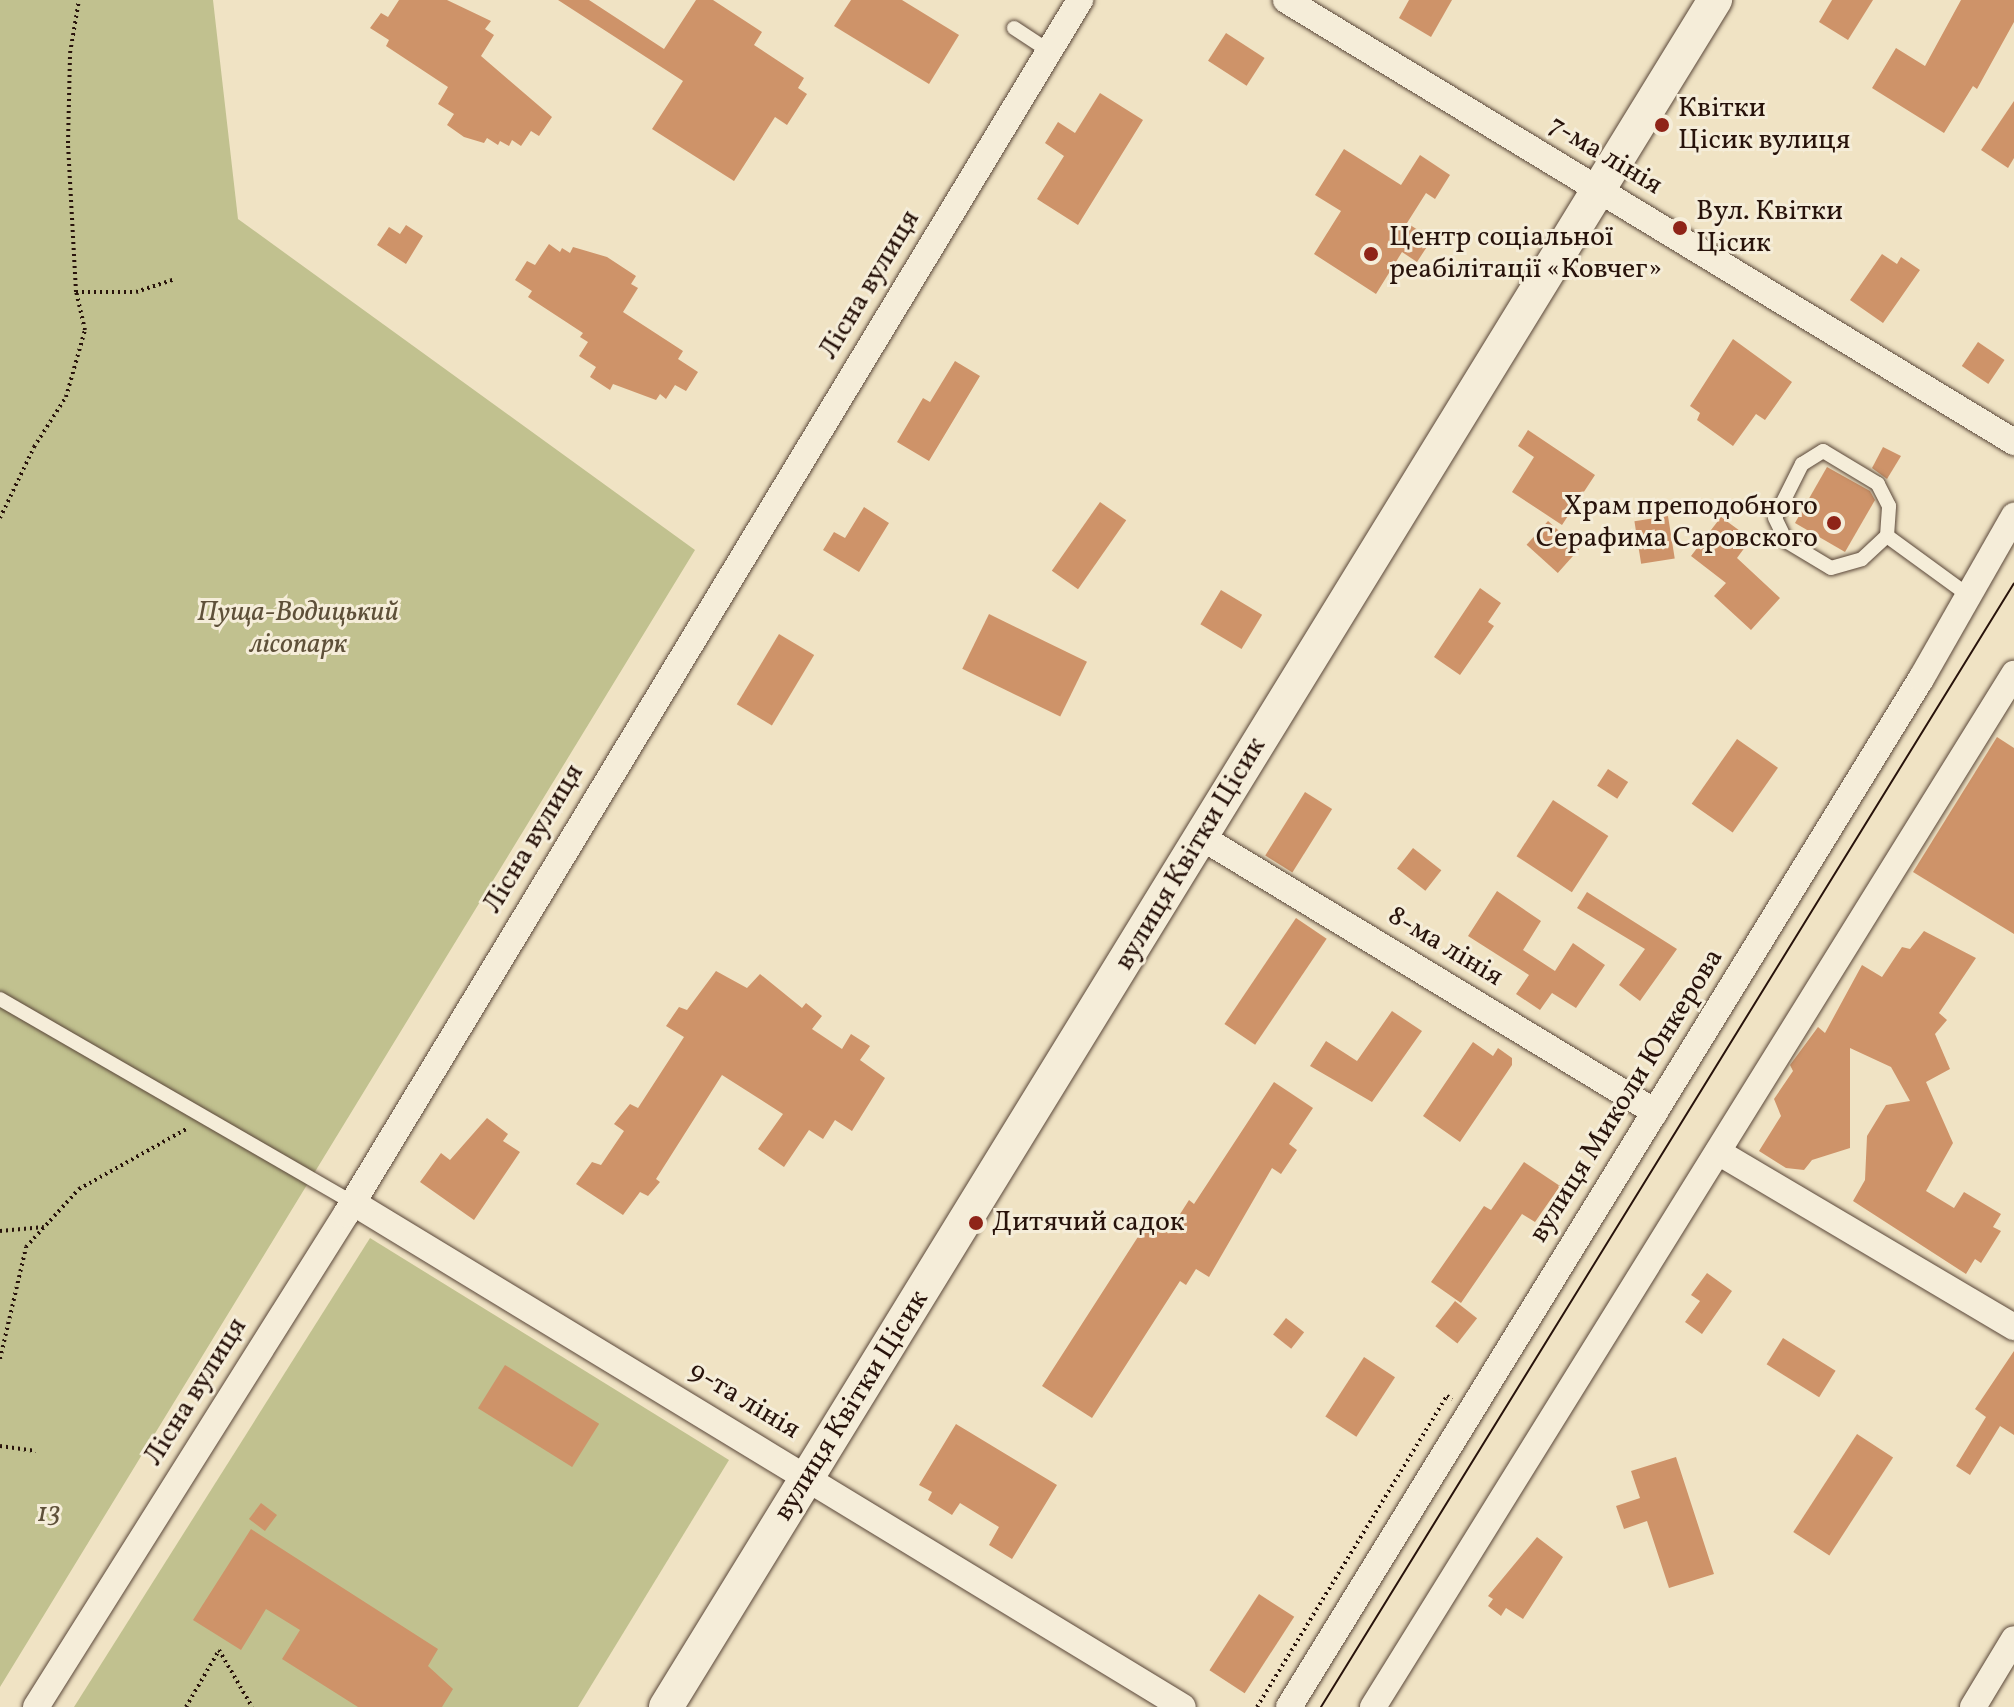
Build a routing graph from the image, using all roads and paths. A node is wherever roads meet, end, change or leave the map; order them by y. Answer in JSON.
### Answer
{"nodes":[{"id":1,"x":79,"y":0,"type":"edge"},
{"id":2,"x":1080,"y":0,"type":"edge"},
{"id":3,"x":1286,"y":0,"type":"edge"},
{"id":4,"x":1715,"y":0,"type":"edge"},
{"id":5,"x":1014,"y":28,"type":"dead end"},
{"id":6,"x":1049,"y":51,"type":"junction"},
{"id":7,"x":1597,"y":189,"type":"junction"},
{"id":8,"x":175,"y":279,"type":"dead end"},
{"id":9,"x":76,"y":292,"type":"junction"},
{"id":10,"x":2014,"y":442,"type":"edge"},
{"id":11,"x":2014,"y":516,"type":"edge"},
{"id":12,"x":0,"y":518,"type":"edge"},
{"id":13,"x":1887,"y":536,"type":"junction"},
{"id":14,"x":1968,"y":595,"type":"junction"},
{"id":15,"x":2014,"y":674,"type":"edge"},
{"id":16,"x":1201,"y":837,"type":"junction"},
{"id":17,"x":0,"y":999,"type":"edge"},
{"id":18,"x":1655,"y":1112,"type":"junction"},
{"id":19,"x":204,"y":1120,"type":"junction"},
{"id":20,"x":1718,"y":1152,"type":"junction"},
{"id":21,"x":352,"y":1202,"type":"junction"},
{"id":22,"x":44,"y":1227,"type":"junction"},
{"id":23,"x":0,"y":1231,"type":"edge"},
{"id":24,"x":2014,"y":1327,"type":"edge"},
{"id":25,"x":0,"y":1359,"type":"edge"},
{"id":26,"x":1470,"y":1412,"type":"junction"},
{"id":27,"x":0,"y":1446,"type":"edge"},
{"id":28,"x":36,"y":1451,"type":"dead end"},
{"id":29,"x":809,"y":1477,"type":"junction"},
{"id":30,"x":2014,"y":1639,"type":"edge"},
{"id":31,"x":36,"y":1707,"type":"edge"},
{"id":32,"x":186,"y":1707,"type":"edge"},
{"id":33,"x":252,"y":1707,"type":"edge"},
{"id":34,"x":666,"y":1707,"type":"edge"},
{"id":35,"x":1183,"y":1707,"type":"edge"},
{"id":36,"x":1257,"y":1707,"type":"edge"},
{"id":37,"x":1289,"y":1707,"type":"edge"},
{"id":38,"x":1373,"y":1707,"type":"edge"},
{"id":39,"x":1973,"y":1707,"type":"edge"}],
"edges":[{"from":1,"to":9,"type":"path"},
{"from":2,"to":6,"type":"street","name":"Лісна вулиця"},
{"from":3,"to":7,"type":"street","name":"7-ма лінія"},
{"from":4,"to":7,"type":"street","name":"вулиця Квітки Цісик"},
{"from":5,"to":6,"type":"lane"},
{"from":6,"to":21,"type":"street","name":"Лісна вулиця"},
{"from":7,"to":10,"type":"street","name":"7-ма лінія"},
{"from":7,"to":16,"type":"street","name":"вулиця Квітки Цісик"},
{"from":8,"to":9,"type":"path"},
{"from":9,"to":12,"type":"path"},
{"from":11,"to":14,"type":"street","name":"вулиця Миколи Юнкерова"},
{"from":13,"to":13,"type":"lane"},
{"from":13,"to":14,"type":"lane"},
{"from":14,"to":18,"type":"street","name":"вулиця Миколи Юнкерова"},
{"from":15,"to":20,"type":"street"},
{"from":16,"to":18,"type":"street","name":"8-ма лінія"},
{"from":16,"to":29,"type":"street","name":"вулиця Квітки Цісик"},
{"from":17,"to":19,"type":"lane"},
{"from":18,"to":26,"type":"street","name":"вулиця Миколи Юнкерова"},
{"from":19,"to":21,"type":"lane"},
{"from":19,"to":22,"type":"path"},
{"from":20,"to":24,"type":"street"},
{"from":20,"to":38,"type":"street"},
{"from":21,"to":29,"type":"street","name":"9-та лінія"},
{"from":21,"to":31,"type":"street","name":"Лісна вулиця"},
{"from":22,"to":23,"type":"path"},
{"from":22,"to":25,"type":"path"},
{"from":26,"to":36,"type":"path"},
{"from":26,"to":37,"type":"street","name":"вулиця Миколи Юнкерова"},
{"from":27,"to":28,"type":"path"},
{"from":29,"to":34,"type":"street","name":"вулиця Квітки Цісик"},
{"from":29,"to":35,"type":"street","name":"9-та лінія"},
{"from":30,"to":39,"type":"street"},
{"from":32,"to":33,"type":"path"}]}
